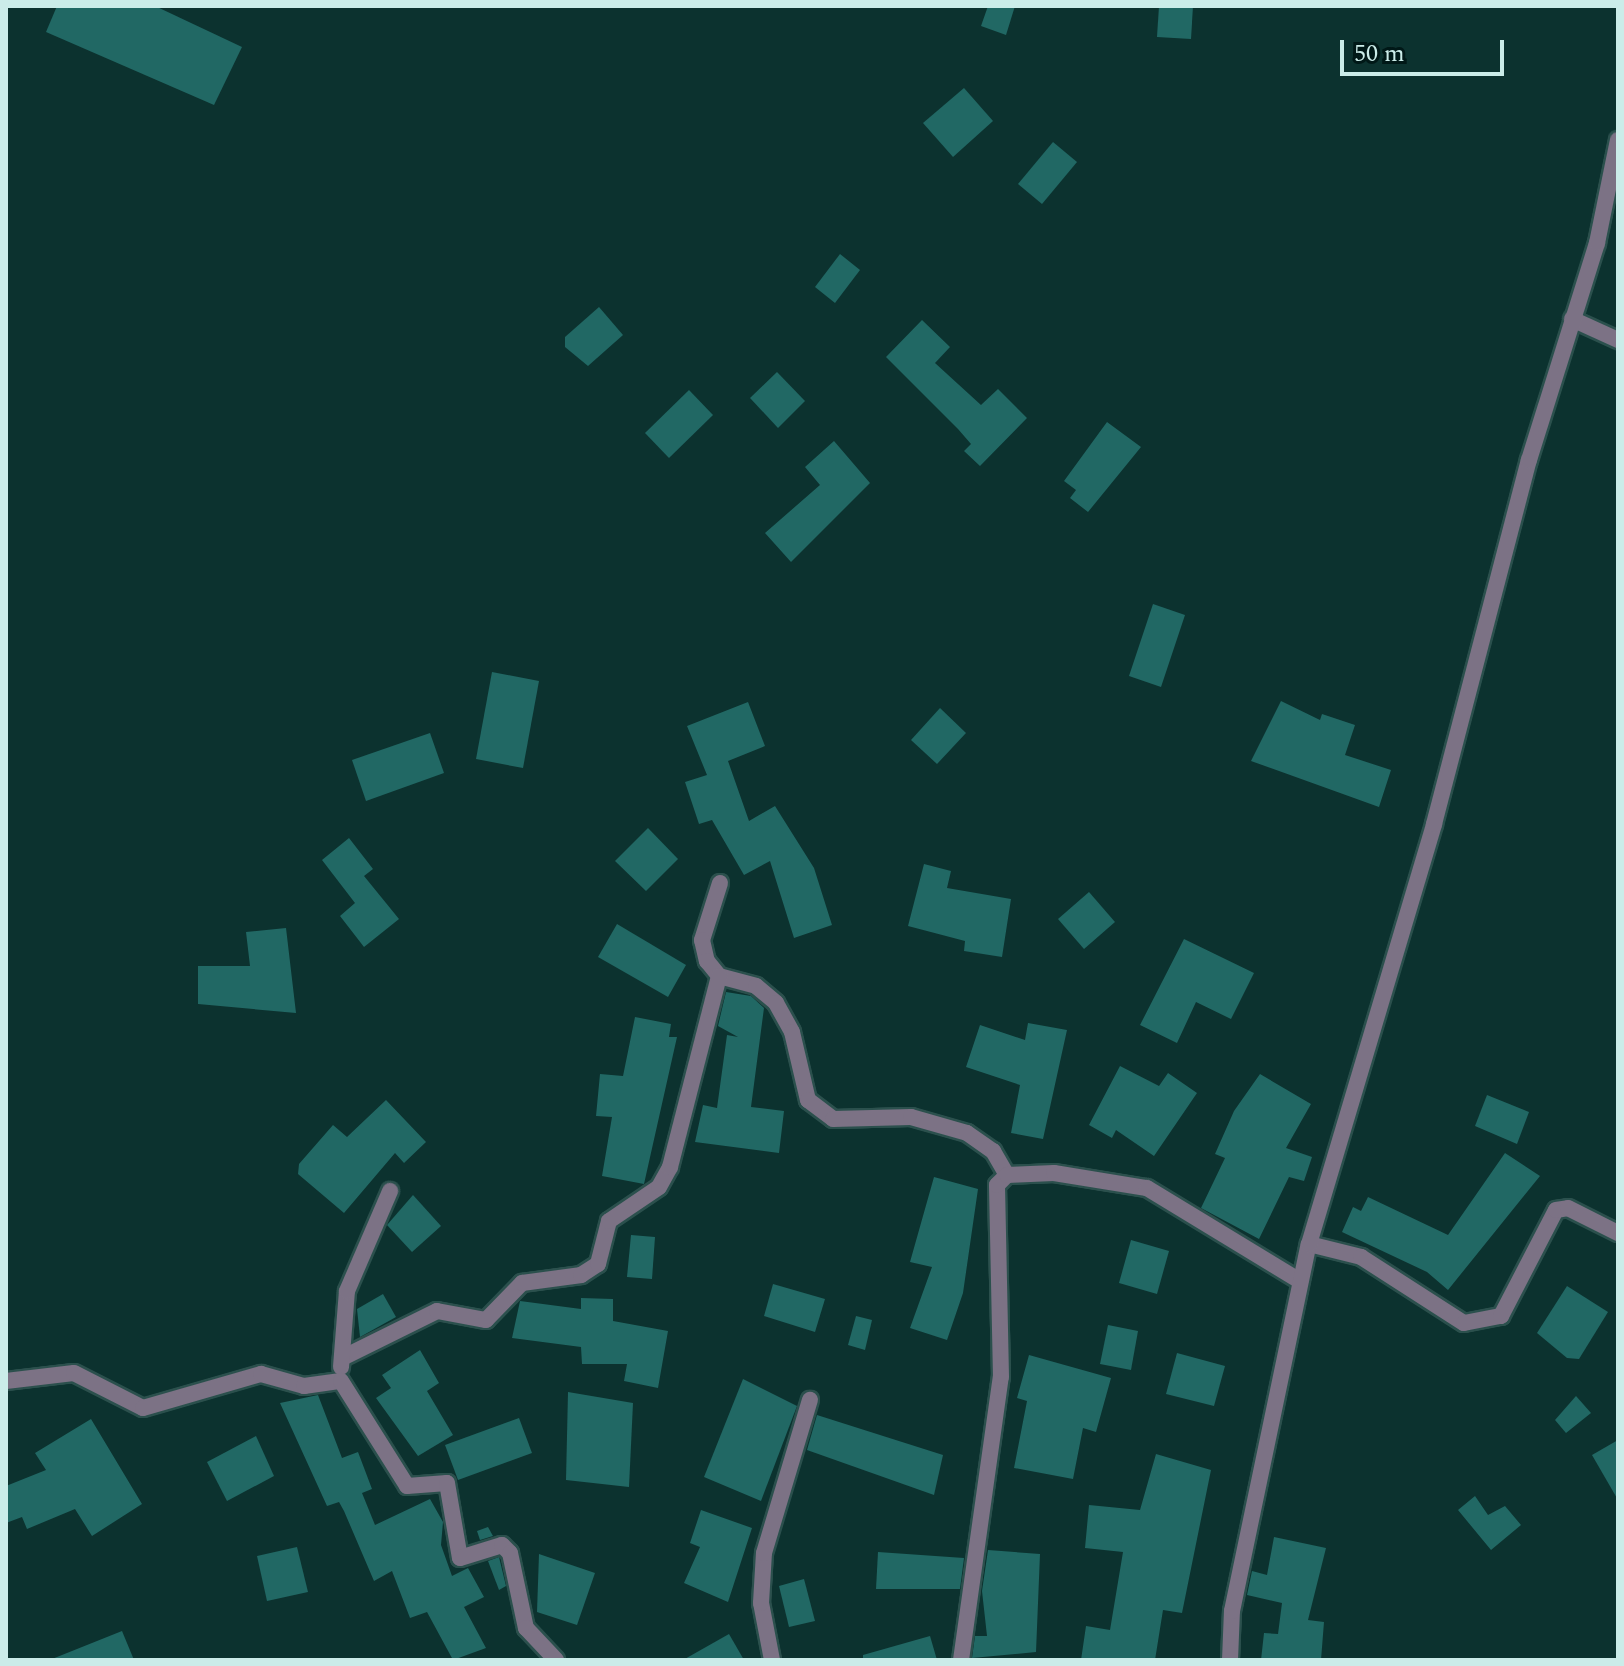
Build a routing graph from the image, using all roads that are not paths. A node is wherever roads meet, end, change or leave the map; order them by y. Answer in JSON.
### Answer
{"nodes":[{"id":1,"x":1618,"y":140,"type":"edge"},
{"id":2,"x":1572,"y":319,"type":"junction"},
{"id":3,"x":1618,"y":340,"type":"edge"},
{"id":4,"x":720,"y":883,"type":"dead end"},
{"id":5,"x":719,"y":976,"type":"junction"},
{"id":6,"x":1007,"y":1175,"type":"junction"},
{"id":7,"x":390,"y":1191,"type":"dead end"},
{"id":8,"x":1618,"y":1233,"type":"edge"},
{"id":9,"x":1309,"y":1244,"type":"junction"},
{"id":10,"x":1300,"y":1281,"type":"junction"},
{"id":11,"x":342,"y":1358,"type":"junction"},
{"id":12,"x":6,"y":1381,"type":"edge"},
{"id":13,"x":341,"y":1381,"type":"junction"},
{"id":14,"x":810,"y":1400,"type":"dead end"},
{"id":15,"x":556,"y":1660,"type":"edge"},
{"id":16,"x":772,"y":1660,"type":"edge"},
{"id":17,"x":961,"y":1660,"type":"edge"},
{"id":18,"x":1230,"y":1660,"type":"edge"}],
"edges":[{"from":1,"to":2,"type":"street"},
{"from":2,"to":3,"type":"street"},
{"from":2,"to":9,"type":"street"},
{"from":4,"to":5,"type":"street"},
{"from":5,"to":6,"type":"street"},
{"from":5,"to":11,"type":"street"},
{"from":6,"to":10,"type":"street"},
{"from":6,"to":17,"type":"street"},
{"from":7,"to":11,"type":"street"},
{"from":8,"to":9,"type":"street"},
{"from":9,"to":10,"type":"street"},
{"from":10,"to":18,"type":"street"},
{"from":11,"to":13,"type":"street"},
{"from":12,"to":13,"type":"street"},
{"from":13,"to":15,"type":"street"},
{"from":14,"to":16,"type":"street"}]}
